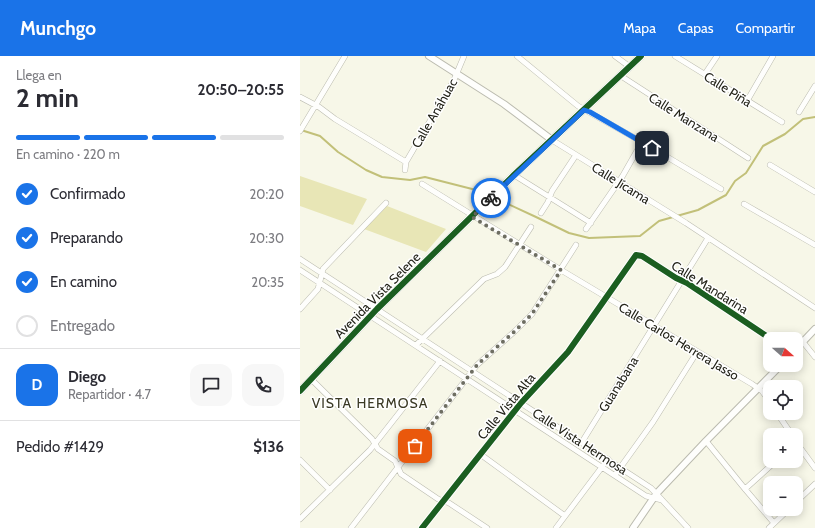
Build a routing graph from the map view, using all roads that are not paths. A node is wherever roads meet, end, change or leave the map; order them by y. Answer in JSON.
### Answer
{"nodes":[{"id":1,"x":345,"y":56,"type":"edge"},
{"id":2,"x":429,"y":56,"type":"edge"},
{"id":3,"x":464,"y":56,"type":"edge"},
{"id":4,"x":517,"y":56,"type":"edge"},
{"id":5,"x":615,"y":56,"type":"edge"},
{"id":6,"x":641,"y":56,"type":"edge"},
{"id":7,"x":675,"y":56,"type":"edge"},
{"id":8,"x":717,"y":56,"type":"edge"},
{"id":9,"x":773,"y":56,"type":"edge"},
{"id":10,"x":630,"y":68,"type":"junction"},
{"id":11,"x":457,"y":74,"type":"junction"},
{"id":12,"x":705,"y":74,"type":"junction"},
{"id":13,"x":621,"y":76,"type":"junction"},
{"id":14,"x":815,"y":86,"type":"edge"},
{"id":15,"x":300,"y":97,"type":"edge"},
{"id":16,"x":747,"y":101,"type":"junction"},
{"id":17,"x":315,"y":105,"type":"junction"},
{"id":18,"x":584,"y":110,"type":"junction"},
{"id":19,"x":799,"y":112,"type":"dead end"},
{"id":20,"x":782,"y":122,"type":"dead end"},
{"id":21,"x":301,"y":129,"type":"edge"},
{"id":22,"x":552,"y":140,"type":"junction"},
{"id":23,"x":642,"y":142,"type":"junction"},
{"id":24,"x":576,"y":155,"type":"junction"},
{"id":25,"x":748,"y":158,"type":"dead end"},
{"id":26,"x":406,"y":162,"type":"junction"},
{"id":27,"x":770,"y":165,"type":"dead end"},
{"id":28,"x":405,"y":170,"type":"dead end"},
{"id":29,"x":514,"y":175,"type":"junction"},
{"id":30,"x":618,"y":182,"type":"junction"},
{"id":31,"x":422,"y":184,"type":"dead end"},
{"id":32,"x":722,"y":189,"type":"dead end"},
{"id":33,"x":815,"y":192,"type":"edge"},
{"id":34,"x":550,"y":197,"type":"junction"},
{"id":35,"x":386,"y":203,"type":"dead end"},
{"id":36,"x":744,"y":204,"type":"dead end"},
{"id":37,"x":541,"y":213,"type":"dead end"},
{"id":38,"x":472,"y":217,"type":"junction"},
{"id":39,"x":591,"y":223,"type":"junction"},
{"id":40,"x":532,"y":227,"type":"dead end"},
{"id":41,"x":586,"y":229,"type":"dead end"},
{"id":42,"x":708,"y":238,"type":"junction"},
{"id":43,"x":519,"y":245,"type":"junction"},
{"id":44,"x":576,"y":245,"type":"dead end"},
{"id":45,"x":815,"y":245,"type":"edge"},
{"id":46,"x":637,"y":255,"type":"joint"},
{"id":47,"x":300,"y":259,"type":"edge"},
{"id":48,"x":300,"y":270,"type":"edge"},
{"id":49,"x":561,"y":270,"type":"junction"},
{"id":50,"x":321,"y":273,"type":"junction"},
{"id":51,"x":682,"y":281,"type":"junction"},
{"id":52,"x":320,"y":283,"type":"junction"},
{"id":53,"x":606,"y":298,"type":"junction"},
{"id":54,"x":815,"y":308,"type":"edge"},
{"id":55,"x":300,"y":309,"type":"edge"},
{"id":56,"x":377,"y":309,"type":"junction"},
{"id":57,"x":370,"y":316,"type":"junction"},
{"id":58,"x":653,"y":326,"type":"junction"},
{"id":59,"x":815,"y":329,"type":"edge"},
{"id":60,"x":763,"y":334,"type":"edge"},
{"id":61,"x":423,"y":339,"type":"junction"},
{"id":62,"x":803,"y":342,"type":"joint"},
{"id":63,"x":416,"y":345,"type":"junction"},
{"id":64,"x":697,"y":352,"type":"junction"},
{"id":65,"x":815,"y":357,"type":"edge"},
{"id":66,"x":440,"y":361,"type":"junction"},
{"id":67,"x":473,"y":371,"type":"junction"},
{"id":68,"x":774,"y":372,"type":"edge"},
{"id":69,"x":311,"y":379,"type":"junction"},
{"id":70,"x":468,"y":379,"type":"junction"},
{"id":71,"x":758,"y":389,"type":"junction"},
{"id":72,"x":300,"y":390,"type":"edge"},
{"id":73,"x":763,"y":393,"type":"edge"},
{"id":74,"x":521,"y":403,"type":"junction"},
{"id":75,"x":515,"y":411,"type":"junction"},
{"id":76,"x":706,"y":441,"type":"junction"},
{"id":77,"x":582,"y":442,"type":"junction"},
{"id":78,"x":375,"y":444,"type":"junction"},
{"id":79,"x":803,"y":452,"type":"edge"},
{"id":80,"x":480,"y":454,"type":"junction"},
{"id":81,"x":608,"y":459,"type":"junction"},
{"id":82,"x":300,"y":460,"type":"edge"},
{"id":83,"x":602,"y":467,"type":"junction"},
{"id":84,"x":621,"y":467,"type":"junction"},
{"id":85,"x":398,"y":468,"type":"junction"},
{"id":86,"x":768,"y":468,"type":"edge"},
{"id":87,"x":815,"y":468,"type":"edge"},
{"id":88,"x":615,"y":476,"type":"junction"},
{"id":89,"x":815,"y":484,"type":"edge"},
{"id":90,"x":745,"y":489,"type":"junction"},
{"id":91,"x":330,"y":490,"type":"junction"},
{"id":92,"x":803,"y":495,"type":"edge"},
{"id":93,"x":655,"y":496,"type":"junction"},
{"id":94,"x":444,"y":501,"type":"junction"},
{"id":95,"x":565,"y":516,"type":"junction"},
{"id":96,"x":782,"y":516,"type":"edge"},
{"id":97,"x":300,"y":519,"type":"edge"},
{"id":98,"x":774,"y":523,"type":"junction"},
{"id":99,"x":351,"y":528,"type":"edge"},
{"id":100,"x":422,"y":528,"type":"edge"},
{"id":101,"x":487,"y":528,"type":"edge"},
{"id":102,"x":556,"y":528,"type":"edge"},
{"id":103,"x":633,"y":528,"type":"edge"},
{"id":104,"x":688,"y":528,"type":"edge"},
{"id":105,"x":769,"y":528,"type":"edge"}],
"edges":[{"from":1,"to":17,"type":"street"},
{"from":2,"to":11,"type":"street","name":"Calle Jícama"},
{"from":3,"to":11,"type":"street","name":"Calle Anáhuac"},
{"from":4,"to":18,"type":"street"},
{"from":5,"to":10,"type":"street"},
{"from":6,"to":10,"type":"street","name":"Avenida Vista Selene"},
{"from":7,"to":12,"type":"street","name":"Calle Piña"},
{"from":8,"to":12,"type":"street"},
{"from":9,"to":16,"type":"street"},
{"from":10,"to":13,"type":"street","name":"Avenida Vista Selene"},
{"from":11,"to":22,"type":"street","name":"Calle Jícama"},
{"from":11,"to":26,"type":"street","name":"Calle Anáhuac"},
{"from":12,"to":16,"type":"street","name":"Calle Piña"},
{"from":13,"to":18,"type":"street","name":"Avenida Vista Selene"},
{"from":13,"to":25,"type":"street","name":"Calle Manzana"},
{"from":14,"to":19,"type":"street"},
{"from":15,"to":17,"type":"street"},
{"from":16,"to":20,"type":"street","name":"Calle Piña"},
{"from":17,"to":21,"type":"street"},
{"from":17,"to":26,"type":"street"},
{"from":18,"to":22,"type":"street","name":"Avenida Vista Selene"},
{"from":18,"to":23,"type":"street"},
{"from":22,"to":24,"type":"street","name":"Calle Jícama"},
{"from":22,"to":29,"type":"street","name":"Avenida Vista Selene"},
{"from":23,"to":30,"type":"street"},
{"from":23,"to":32,"type":"street"},
{"from":24,"to":30,"type":"street","name":"Calle Jícama"},
{"from":24,"to":34,"type":"street"},
{"from":26,"to":28,"type":"street","name":"Calle Anáhuac"},
{"from":27,"to":33,"type":"street"},
{"from":29,"to":34,"type":"street"},
{"from":29,"to":38,"type":"street","name":"Avenida Vista Selene"},
{"from":30,"to":39,"type":"street"},
{"from":30,"to":42,"type":"street","name":"Calle Jícama"},
{"from":31,"to":38,"type":"street","name":"Calle Carlos Herrera Jasso"},
{"from":34,"to":37,"type":"street"},
{"from":34,"to":39,"type":"street"},
{"from":35,"to":50,"type":"street"},
{"from":36,"to":45,"type":"street"},
{"from":38,"to":43,"type":"street","name":"Calle Carlos Herrera Jasso"},
{"from":38,"to":56,"type":"street","name":"Avenida Vista Selene"},
{"from":39,"to":41,"type":"street"},
{"from":40,"to":43,"type":"street"},
{"from":42,"to":51,"type":"street","name":"Guanabana"},
{"from":42,"to":54,"type":"street","name":"Calle Jícama"},
{"from":43,"to":49,"type":"street","name":"Calle Carlos Herrera Jasso"},
{"from":43,"to":61,"type":"street"},
{"from":44,"to":49,"type":"street"},
{"from":46,"to":51,"type":"street","name":"Calle Mandarina"},
{"from":46,"to":53,"type":"street","name":"Calle Vista Alta"},
{"from":47,"to":50,"type":"street","name":"Calle Vista Hermosa"},
{"from":48,"to":52,"type":"street","name":"Calle Vista Hermosa"},
{"from":49,"to":53,"type":"street","name":"Calle Carlos Herrera Jasso"},
{"from":49,"to":67,"type":"street"},
{"from":50,"to":52,"type":"street"},
{"from":50,"to":56,"type":"street","name":"Calle Vista Hermosa"},
{"from":51,"to":58,"type":"street","name":"Guanabana"},
{"from":51,"to":60,"type":"street","name":"Calle Mandarina"},
{"from":52,"to":55,"type":"street"},
{"from":52,"to":57,"type":"street","name":"Calle Vista Hermosa"},
{"from":53,"to":58,"type":"street","name":"Calle Carlos Herrera Jasso"},
{"from":53,"to":74,"type":"street","name":"Calle Vista Alta"},
{"from":56,"to":57,"type":"street","name":"Avenida Vista Selene"},
{"from":56,"to":61,"type":"street","name":"Calle Vista Hermosa"},
{"from":57,"to":63,"type":"street","name":"Calle Vista Hermosa"},
{"from":57,"to":69,"type":"street","name":"Avenida Vista Selene"},
{"from":58,"to":64,"type":"street","name":"Calle Carlos Herrera Jasso"},
{"from":58,"to":77,"type":"street","name":"Guanabana"},
{"from":59,"to":62,"type":"street"},
{"from":61,"to":63,"type":"street"},
{"from":61,"to":67,"type":"street","name":"Calle Vista Hermosa"},
{"from":62,"to":65,"type":"street"},
{"from":63,"to":66,"type":"street","name":"Calle Vista Hermosa"},
{"from":64,"to":71,"type":"street","name":"Calle Carlos Herrera Jasso"},
{"from":64,"to":84,"type":"street"},
{"from":66,"to":70,"type":"street","name":"Calle Vista Hermosa"},
{"from":66,"to":78,"type":"street"},
{"from":67,"to":70,"type":"street"},
{"from":67,"to":74,"type":"street","name":"Calle Vista Hermosa"},
{"from":68,"to":71,"type":"street"},
{"from":69,"to":72,"type":"street","name":"Avenida Vista Selene"},
{"from":69,"to":78,"type":"street"},
{"from":70,"to":75,"type":"street","name":"Calle Vista Hermosa"},
{"from":70,"to":85,"type":"street"},
{"from":71,"to":73,"type":"street","name":"Calle Carlos Herrera Jasso"},
{"from":71,"to":76,"type":"street"},
{"from":74,"to":75,"type":"street","name":"Calle Vista Alta"},
{"from":74,"to":77,"type":"street","name":"Calle Vista Hermosa"},
{"from":75,"to":80,"type":"street","name":"Calle Vista Alta"},
{"from":75,"to":83,"type":"street","name":"Calle Vista Hermosa"},
{"from":76,"to":90,"type":"street"},
{"from":76,"to":93,"type":"street"},
{"from":77,"to":81,"type":"street","name":"Calle Vista Hermosa"},
{"from":78,"to":85,"type":"street"},
{"from":78,"to":91,"type":"street"},
{"from":79,"to":87,"type":"street"},
{"from":80,"to":94,"type":"street","name":"Calle Vista Alta"},
{"from":80,"to":95,"type":"street"},
{"from":81,"to":83,"type":"street"},
{"from":81,"to":84,"type":"street","name":"Calle Vista Hermosa"},
{"from":82,"to":91,"type":"street"},
{"from":83,"to":88,"type":"street","name":"Calle Vista Hermosa"},
{"from":83,"to":95,"type":"street"},
{"from":84,"to":88,"type":"street"},
{"from":84,"to":93,"type":"street","name":"Calle Vista Hermosa"},
{"from":85,"to":94,"type":"street"},
{"from":85,"to":99,"type":"street"},
{"from":86,"to":90,"type":"street"},
{"from":88,"to":93,"type":"street","name":"Calle Vista Hermosa"},
{"from":89,"to":92,"type":"street"},
{"from":90,"to":98,"type":"street"},
{"from":91,"to":97,"type":"street"},
{"from":93,"to":103,"type":"street"},
{"from":93,"to":104,"type":"street"},
{"from":94,"to":100,"type":"street","name":"Calle Vista Alta"},
{"from":94,"to":101,"type":"street"},
{"from":95,"to":102,"type":"street"},
{"from":96,"to":98,"type":"street"},
{"from":98,"to":105,"type":"street"}]}
